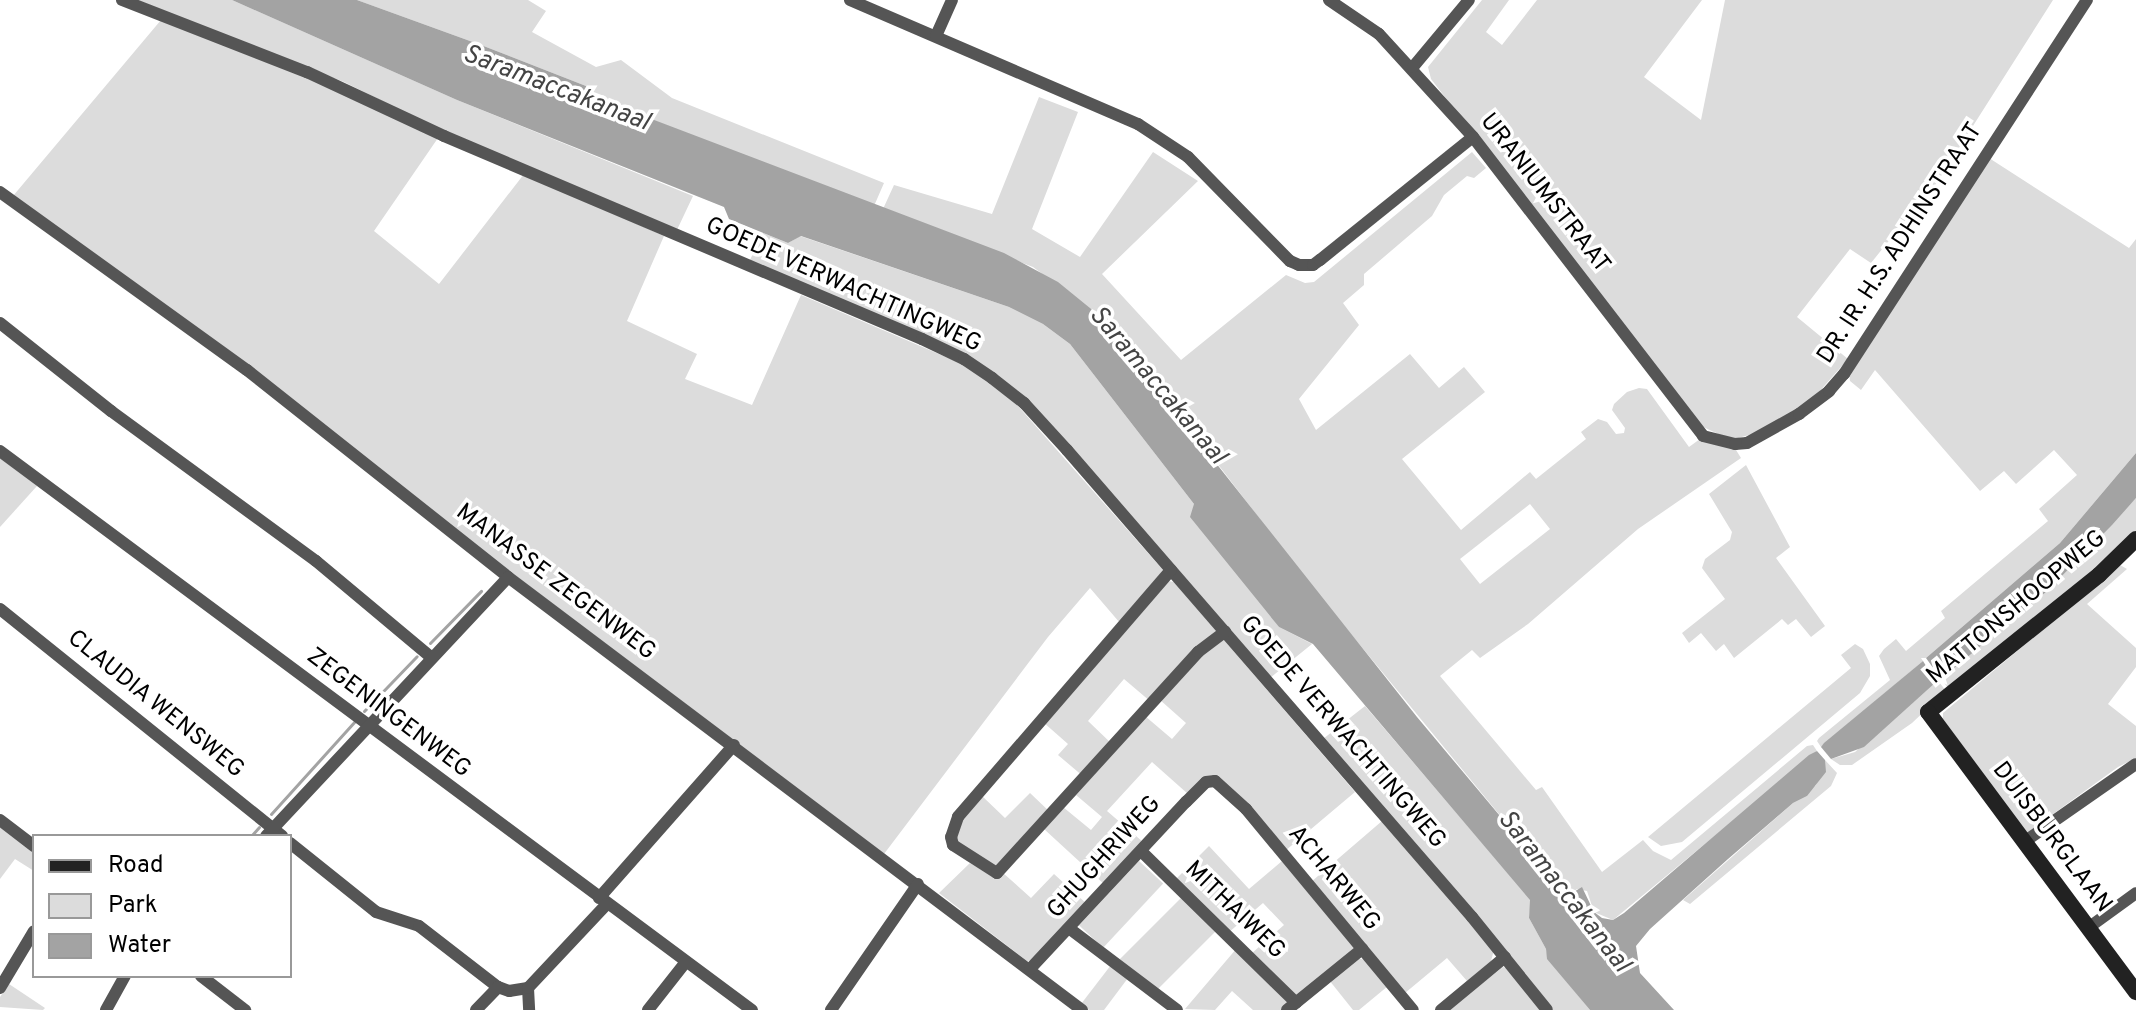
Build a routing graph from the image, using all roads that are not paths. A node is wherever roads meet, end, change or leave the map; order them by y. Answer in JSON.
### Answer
{"nodes":[{"id":1,"x":122,"y":0,"type":"edge"},
{"id":2,"x":850,"y":0,"type":"edge"},
{"id":3,"x":952,"y":0,"type":"edge"},
{"id":4,"x":1329,"y":0,"type":"edge"},
{"id":5,"x":1469,"y":0,"type":"edge"},
{"id":6,"x":2087,"y":0,"type":"edge"},
{"id":7,"x":936,"y":36,"type":"junction"},
{"id":8,"x":1413,"y":67,"type":"junction"},
{"id":9,"x":1473,"y":137,"type":"junction"},
{"id":10,"x":0,"y":192,"type":"edge"},
{"id":11,"x":0,"y":323,"type":"edge"},
{"id":12,"x":1703,"y":436,"type":"joint"},
{"id":13,"x":0,"y":451,"type":"edge"},
{"id":14,"x":2136,"y":539,"type":"edge"},
{"id":15,"x":1171,"y":570,"type":"junction"},
{"id":16,"x":508,"y":577,"type":"junction"},
{"id":17,"x":0,"y":609,"type":"edge"},
{"id":18,"x":1225,"y":632,"type":"junction"},
{"id":19,"x":432,"y":658,"type":"junction"},
{"id":20,"x":1928,"y":712,"type":"joint"},
{"id":21,"x":367,"y":727,"type":"junction"},
{"id":22,"x":734,"y":745,"type":"junction"},
{"id":23,"x":2136,"y":764,"type":"edge"},
{"id":24,"x":1215,"y":781,"type":"joint"},
{"id":25,"x":0,"y":820,"type":"edge"},
{"id":26,"x":274,"y":833,"type":"edge"},
{"id":27,"x":2024,"y":842,"type":"junction"},
{"id":28,"x":32,"y":844,"type":"edge"},
{"id":29,"x":292,"y":845,"type":"edge"},
{"id":30,"x":1141,"y":851,"type":"junction"},
{"id":31,"x":918,"y":884,"type":"junction"},
{"id":32,"x":2136,"y":893,"type":"edge"},
{"id":33,"x":603,"y":901,"type":"junction"},
{"id":34,"x":2088,"y":928,"type":"junction"},
{"id":35,"x":1070,"y":929,"type":"junction"},
{"id":36,"x":32,"y":934,"type":"edge"},
{"id":37,"x":1362,"y":949,"type":"junction"},
{"id":38,"x":1505,"y":957,"type":"junction"},
{"id":39,"x":685,"y":963,"type":"junction"},
{"id":40,"x":1030,"y":969,"type":"junction"},
{"id":41,"x":124,"y":978,"type":"edge"},
{"id":42,"x":204,"y":978,"type":"edge"},
{"id":43,"x":498,"y":987,"type":"junction"},
{"id":44,"x":0,"y":988,"type":"edge"},
{"id":45,"x":528,"y":988,"type":"junction"},
{"id":46,"x":2136,"y":992,"type":"edge"},
{"id":47,"x":1291,"y":1006,"type":"edge"},
{"id":48,"x":106,"y":1010,"type":"edge"},
{"id":49,"x":245,"y":1010,"type":"edge"},
{"id":50,"x":476,"y":1010,"type":"edge"},
{"id":51,"x":529,"y":1010,"type":"edge"},
{"id":52,"x":648,"y":1010,"type":"edge"},
{"id":53,"x":752,"y":1010,"type":"edge"},
{"id":54,"x":831,"y":1010,"type":"edge"},
{"id":55,"x":1082,"y":1010,"type":"edge"},
{"id":56,"x":1177,"y":1010,"type":"edge"},
{"id":57,"x":1413,"y":1010,"type":"edge"},
{"id":58,"x":1441,"y":1010,"type":"edge"},
{"id":59,"x":1547,"y":1010,"type":"edge"}],
"edges":[{"from":1,"to":15,"type":"street","name":"GOEDE VERWACHTINGWEG"},
{"from":2,"to":7,"type":"street"},
{"from":3,"to":7,"type":"street"},
{"from":4,"to":8,"type":"street","name":"URANIUMSTRAAT"},
{"from":5,"to":8,"type":"street"},
{"from":6,"to":12,"type":"street","name":"DR. IR. H.S. ADHINSTRAAT"},
{"from":7,"to":9,"type":"street"},
{"from":8,"to":9,"type":"street","name":"URANIUMSTRAAT"},
{"from":9,"to":12,"type":"street","name":"URANIUMSTRAAT"},
{"from":10,"to":16,"type":"street","name":"MANASSE ZEGENWEG"},
{"from":11,"to":19,"type":"street"},
{"from":13,"to":21,"type":"street","name":"ZEGENINGENWEG"},
{"from":14,"to":20,"type":"street","name":"MATTONSHOOPWEG"},
{"from":15,"to":18,"type":"street","name":"GOEDE VERWACHTINGWEG"},
{"from":15,"to":18,"type":"street"},
{"from":16,"to":19,"type":"street"},
{"from":16,"to":22,"type":"street","name":"MANASSE ZEGENWEG"},
{"from":17,"to":26,"type":"street","name":"CLAUDIA WENSWEG"},
{"from":18,"to":38,"type":"street","name":"GOEDE VERWACHTINGWEG"},
{"from":19,"to":21,"type":"street"},
{"from":20,"to":27,"type":"street","name":"DUISBURGLAAN"},
{"from":21,"to":26,"type":"street"},
{"from":21,"to":33,"type":"street","name":"ZEGENINGENWEG"},
{"from":22,"to":31,"type":"street","name":"MANASSE ZEGENWEG"},
{"from":22,"to":33,"type":"street"},
{"from":23,"to":27,"type":"street"},
{"from":24,"to":30,"type":"street","name":"GHUGHRIWEG"},
{"from":24,"to":37,"type":"street","name":"ACHARWEG"},
{"from":25,"to":28,"type":"street"},
{"from":27,"to":34,"type":"street","name":"DUISBURGLAAN"},
{"from":29,"to":43,"type":"street"},
{"from":30,"to":35,"type":"street","name":"GHUGHRIWEG"},
{"from":30,"to":47,"type":"street","name":"MITHAIWEG"},
{"from":31,"to":40,"type":"street","name":"MANASSE ZEGENWEG"},
{"from":31,"to":54,"type":"street"},
{"from":32,"to":34,"type":"street"},
{"from":33,"to":39,"type":"street","name":"ZEGENINGENWEG"},
{"from":33,"to":45,"type":"street"},
{"from":34,"to":46,"type":"street","name":"DUISBURGLAAN"},
{"from":35,"to":40,"type":"street","name":"GHUGHRIWEG"},
{"from":35,"to":56,"type":"street"},
{"from":36,"to":44,"type":"street"},
{"from":37,"to":47,"type":"street"},
{"from":37,"to":57,"type":"street","name":"ACHARWEG"},
{"from":38,"to":58,"type":"street"},
{"from":38,"to":59,"type":"street","name":"GOEDE VERWACHTINGWEG"},
{"from":39,"to":52,"type":"street"},
{"from":39,"to":53,"type":"street","name":"ZEGENINGENWEG"},
{"from":40,"to":55,"type":"street","name":"MANASSE ZEGENWEG"},
{"from":41,"to":48,"type":"street"},
{"from":42,"to":49,"type":"street"},
{"from":43,"to":45,"type":"street"},
{"from":43,"to":50,"type":"street"},
{"from":45,"to":51,"type":"street"}]}
